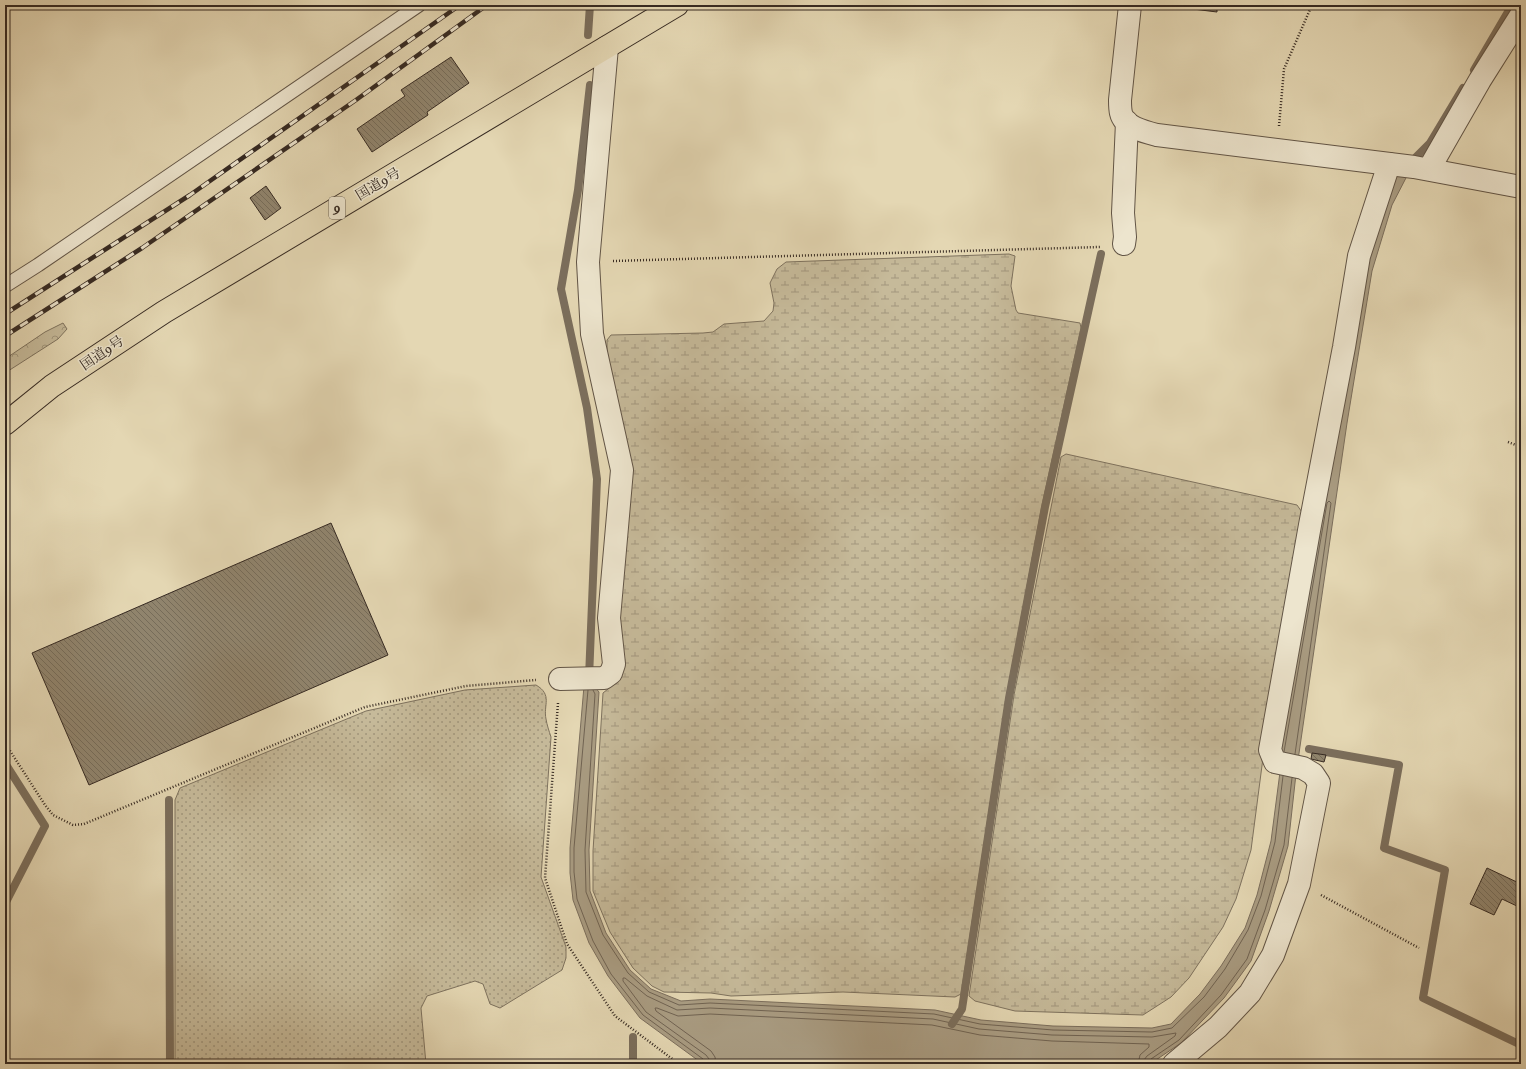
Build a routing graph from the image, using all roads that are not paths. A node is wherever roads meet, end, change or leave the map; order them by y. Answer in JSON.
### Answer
{"nodes":[{"id":1,"x":419,"y":5,"type":"edge"},
{"id":2,"x":676,"y":5,"type":"edge"},
{"id":3,"x":1130,"y":5,"type":"edge"},
{"id":4,"x":1521,"y":15,"type":"edge"},
{"id":5,"x":607,"y":47,"type":"junction"},
{"id":6,"x":1127,"y":122,"type":"junction"},
{"id":7,"x":1408,"y":166,"type":"junction"},
{"id":8,"x":1521,"y":187,"type":"edge"},
{"id":9,"x":1124,"y":244,"type":"road end"},
{"id":10,"x":5,"y":286,"type":"edge"},
{"id":11,"x":5,"y":424,"type":"edge"},
{"id":12,"x":577,"y":678,"type":"road end"},
{"id":13,"x":1174,"y":1064,"type":"edge"}],
"edges":[{"from":1,"to":10,"type":"lane"},
{"from":2,"to":5,"type":"highway","name":"国道9号","number":"9"},
{"from":3,"to":6,"type":"street"},
{"from":4,"to":7,"type":"street"},
{"from":5,"to":11,"type":"highway","name":"国道9号","number":"9"},
{"from":5,"to":12,"type":"street"},
{"from":6,"to":7,"type":"street"},
{"from":6,"to":9,"type":"street"},
{"from":7,"to":8,"type":"street"},
{"from":7,"to":13,"type":"street"}]}
